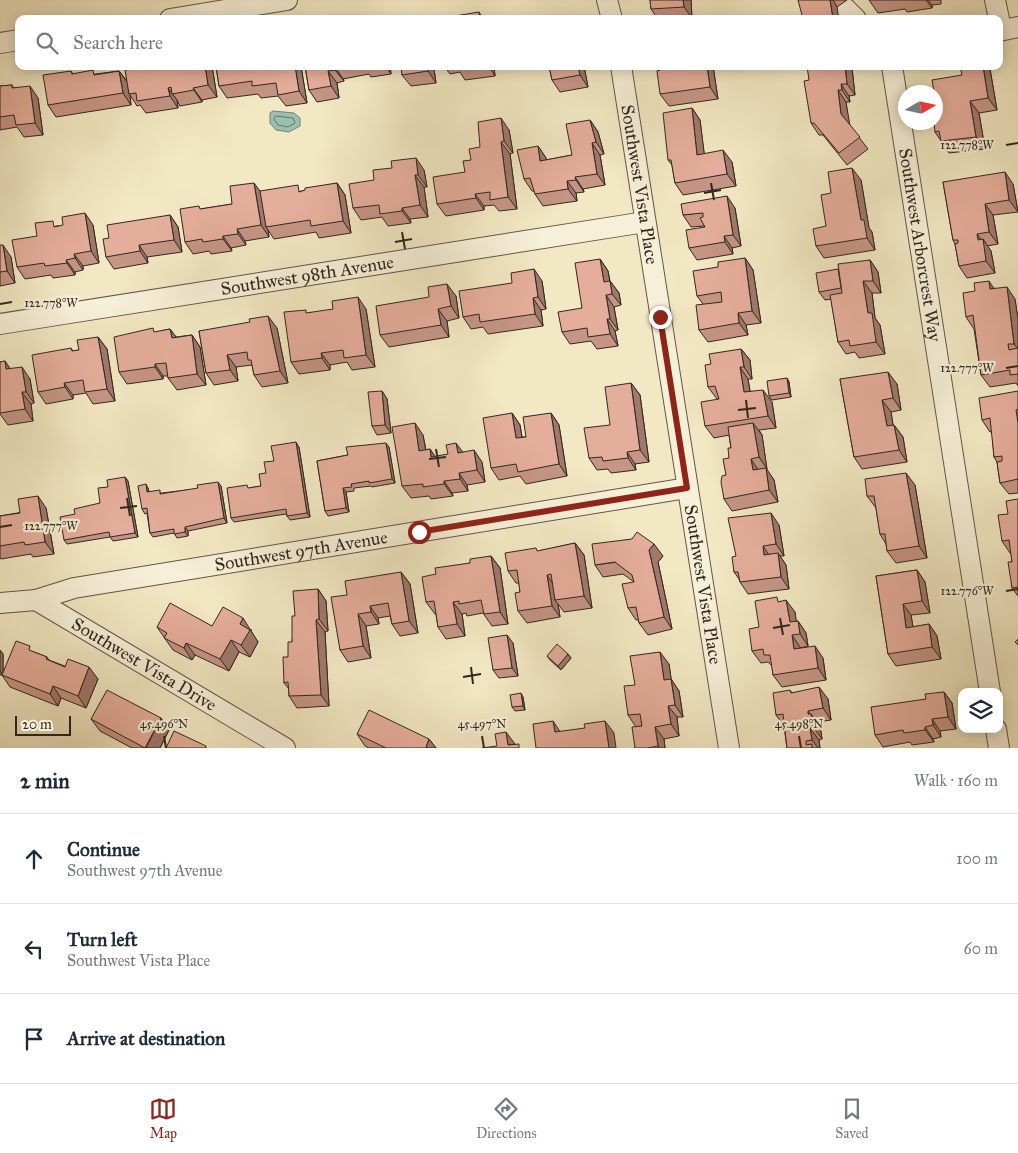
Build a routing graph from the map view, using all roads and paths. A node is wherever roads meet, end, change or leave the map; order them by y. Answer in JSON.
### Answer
{"nodes":[{"id":1,"x":287,"y":0,"type":"edge"},
{"id":2,"x":608,"y":0,"type":"edge"},
{"id":3,"x":995,"y":0,"type":"edge"},
{"id":4,"x":195,"y":15,"type":"edge"},
{"id":5,"x":611,"y":15,"type":"edge"},
{"id":6,"x":1000,"y":15,"type":"edge"},
{"id":7,"x":15,"y":41,"type":"edge"},
{"id":8,"x":0,"y":43,"type":"edge"},
{"id":9,"x":622,"y":70,"type":"edge"},
{"id":10,"x":893,"y":70,"type":"edge"},
{"id":11,"x":645,"y":222,"type":"junction"},
{"id":12,"x":0,"y":324,"type":"edge"},
{"id":13,"x":687,"y":488,"type":"junction"},
{"id":14,"x":36,"y":600,"type":"junction"},
{"id":15,"x":0,"y":604,"type":"edge"},
{"id":16,"x":989,"y":688,"type":"edge"},
{"id":17,"x":997,"y":733,"type":"edge"},
{"id":18,"x":285,"y":748,"type":"edge"},
{"id":19,"x":729,"y":748,"type":"edge"},
{"id":20,"x":999,"y":748,"type":"edge"}],
"edges":[{"from":1,"to":4,"type":"street"},
{"from":2,"to":5,"type":"street"},
{"from":3,"to":6,"type":"street"},
{"from":7,"to":8,"type":"street"},
{"from":9,"to":11,"type":"street","name":"Southwest Vista Place"},
{"from":10,"to":16,"type":"street","name":"Southwest Arborcrest Way"},
{"from":11,"to":12,"type":"street","name":"Southwest 98th Avenue"},
{"from":11,"to":13,"type":"street","name":"Southwest Vista Place"},
{"from":13,"to":14,"type":"street","name":"Southwest 97th Avenue"},
{"from":13,"to":19,"type":"street","name":"Southwest Vista Place"},
{"from":14,"to":15,"type":"street"},
{"from":14,"to":18,"type":"street","name":"Southwest Vista Drive"},
{"from":17,"to":20,"type":"street"}]}
